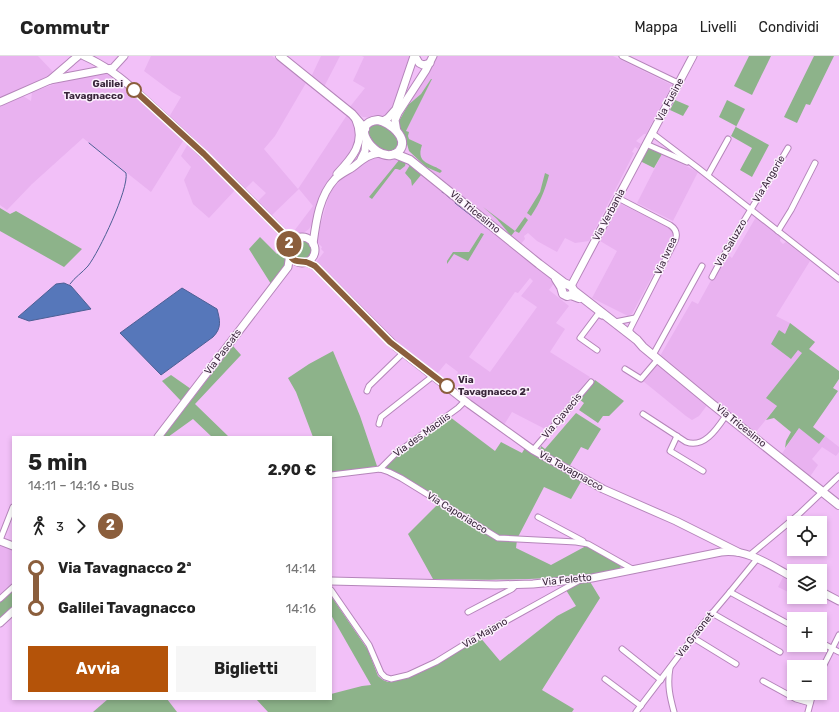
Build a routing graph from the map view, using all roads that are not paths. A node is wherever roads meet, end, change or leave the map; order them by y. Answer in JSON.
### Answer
{"nodes":[{"id":1,"x":124,"y":56,"type":"edge"},
{"id":2,"x":280,"y":56,"type":"edge"},
{"id":3,"x":415,"y":56,"type":"edge"},
{"id":4,"x":622,"y":56,"type":"edge"},
{"id":5,"x":693,"y":56,"type":"edge"},
{"id":6,"x":88,"y":58,"type":"edge"},
{"id":7,"x":73,"y":59,"type":"edge"},
{"id":8,"x":432,"y":59,"type":"edge"},
{"id":9,"x":103,"y":64,"type":"junction"},
{"id":10,"x":118,"y":64,"type":"junction"},
{"id":11,"x":110,"y":69,"type":"junction"},
{"id":12,"x":90,"y":72,"type":"junction"},
{"id":13,"x":118,"y":74,"type":"junction"},
{"id":14,"x":79,"y":75,"type":"junction"},
{"id":15,"x":50,"y":80,"type":"junction"},
{"id":16,"x":678,"y":83,"type":"junction"},
{"id":17,"x":0,"y":102,"type":"edge"},
{"id":18,"x":352,"y":114,"type":"junction"},
{"id":19,"x":383,"y":121,"type":"junction"},
{"id":20,"x":367,"y":126,"type":"junction"},
{"id":21,"x":397,"y":132,"type":"junction"},
{"id":22,"x":652,"y":134,"type":"junction"},
{"id":23,"x":728,"y":139,"type":"dead end"},
{"id":24,"x":366,"y":140,"type":"junction"},
{"id":25,"x":646,"y":144,"type":"junction"},
{"id":26,"x":402,"y":146,"type":"junction"},
{"id":27,"x":671,"y":148,"type":"junction"},
{"id":28,"x":788,"y":148,"type":"dead end"},
{"id":29,"x":380,"y":153,"type":"junction"},
{"id":30,"x":395,"y":154,"type":"junction"},
{"id":31,"x":668,"y":154,"type":"junction"},
{"id":32,"x":361,"y":160,"type":"junction"},
{"id":33,"x":410,"y":160,"type":"junction"},
{"id":34,"x":815,"y":163,"type":"dead end"},
{"id":35,"x":698,"y":168,"type":"junction"},
{"id":36,"x":708,"y":175,"type":"junction"},
{"id":37,"x":330,"y":186,"type":"junction"},
{"id":38,"x":618,"y":198,"type":"junction"},
{"id":39,"x":751,"y":210,"type":"junction"},
{"id":40,"x":316,"y":223,"type":"junction"},
{"id":41,"x":778,"y":231,"type":"junction"},
{"id":42,"x":286,"y":236,"type":"junction"},
{"id":43,"x":299,"y":238,"type":"junction"},
{"id":44,"x":313,"y":244,"type":"junction"},
{"id":45,"x":289,"y":246,"type":"junction"},
{"id":46,"x":290,"y":254,"type":"junction"},
{"id":47,"x":313,"y":256,"type":"junction"},
{"id":48,"x":302,"y":262,"type":"junction"},
{"id":49,"x":315,"y":266,"type":"junction"},
{"id":50,"x":702,"y":266,"type":"dead end"},
{"id":51,"x":288,"y":267,"type":"junction"},
{"id":52,"x":712,"y":277,"type":"dead end"},
{"id":53,"x":839,"y":280,"type":"edge"},
{"id":54,"x":569,"y":289,"type":"junction"},
{"id":55,"x":598,"y":314,"type":"junction"},
{"id":56,"x":634,"y":321,"type":"junction"},
{"id":57,"x":617,"y":324,"type":"junction"},
{"id":58,"x":641,"y":345,"type":"junction"},
{"id":59,"x":598,"y":350,"type":"dead end"},
{"id":60,"x":403,"y":353,"type":"junction"},
{"id":61,"x":655,"y":357,"type":"junction"},
{"id":62,"x":625,"y":369,"type":"dead end"},
{"id":63,"x":433,"y":376,"type":"junction"},
{"id":64,"x":590,"y":382,"type":"dead end"},
{"id":65,"x":367,"y":391,"type":"dead end"},
{"id":66,"x":466,"y":401,"type":"junction"},
{"id":67,"x":644,"y":414,"type":"dead end"},
{"id":68,"x":727,"y":414,"type":"junction"},
{"id":69,"x":379,"y":424,"type":"dead end"},
{"id":70,"x":159,"y":436,"type":"edge"},
{"id":71,"x":677,"y":436,"type":"junction"},
{"id":72,"x":533,"y":450,"type":"junction"},
{"id":73,"x":380,"y":469,"type":"junction"},
{"id":74,"x":703,"y":471,"type":"dead end"},
{"id":75,"x":332,"y":475,"type":"edge"},
{"id":76,"x":839,"y":476,"type":"edge"},
{"id":77,"x":822,"y":492,"type":"junction"},
{"id":78,"x":839,"y":505,"type":"edge"},
{"id":79,"x":12,"y":510,"type":"edge"},
{"id":80,"x":538,"y":517,"type":"dead end"},
{"id":81,"x":0,"y":540,"type":"edge"},
{"id":82,"x":722,"y":543,"type":"junction"},
{"id":83,"x":588,"y":544,"type":"junction"},
{"id":84,"x":12,"y":546,"type":"edge"},
{"id":85,"x":720,"y":552,"type":"junction"},
{"id":86,"x":738,"y":552,"type":"junction"},
{"id":87,"x":753,"y":557,"type":"junction"},
{"id":88,"x":635,"y":570,"type":"junction"},
{"id":89,"x":787,"y":574,"type":"edge"},
{"id":90,"x":583,"y":579,"type":"junction"},
{"id":91,"x":332,"y":581,"type":"edge"},
{"id":92,"x":517,"y":584,"type":"junction"},
{"id":93,"x":12,"y":588,"type":"edge"},
{"id":94,"x":332,"y":591,"type":"edge"},
{"id":95,"x":730,"y":592,"type":"junction"},
{"id":96,"x":827,"y":595,"type":"edge"},
{"id":97,"x":0,"y":599,"type":"edge"},
{"id":98,"x":839,"y":601,"type":"edge"},
{"id":99,"x":12,"y":612,"type":"edge"},
{"id":100,"x":468,"y":612,"type":"dead end"},
{"id":101,"x":712,"y":613,"type":"junction"},
{"id":102,"x":0,"y":623,"type":"edge"},
{"id":103,"x":787,"y":623,"type":"edge"},
{"id":104,"x":839,"y":635,"type":"edge"},
{"id":105,"x":692,"y":637,"type":"junction"},
{"id":106,"x":827,"y":646,"type":"edge"},
{"id":107,"x":832,"y":648,"type":"junction"},
{"id":108,"x":622,"y":649,"type":"dead end"},
{"id":109,"x":780,"y":652,"type":"dead end"},
{"id":110,"x":839,"y":652,"type":"edge"},
{"id":111,"x":826,"y":660,"type":"edge"},
{"id":112,"x":736,"y":664,"type":"dead end"},
{"id":113,"x":670,"y":667,"type":"junction"},
{"id":114,"x":605,"y":679,"type":"dead end"},
{"id":115,"x":661,"y":680,"type":"junction"},
{"id":116,"x":763,"y":681,"type":"dead end"},
{"id":117,"x":811,"y":700,"type":"edge"},
{"id":118,"x":810,"y":703,"type":"junction"},
{"id":119,"x":641,"y":706,"type":"junction"},
{"id":120,"x":636,"y":712,"type":"edge"},
{"id":121,"x":674,"y":712,"type":"edge"},
{"id":122,"x":808,"y":712,"type":"edge"}],
"edges":[{"from":1,"to":10,"type":"street"},
{"from":2,"to":18,"type":"main road"},
{"from":3,"to":8,"type":"street"},
{"from":3,"to":19,"type":"street"},
{"from":4,"to":16,"type":"street"},
{"from":5,"to":16,"type":"street","name":"Via Fusine"},
{"from":6,"to":9,"type":"street"},
{"from":6,"to":12,"type":"street"},
{"from":7,"to":14,"type":"street"},
{"from":7,"to":15,"type":"street"},
{"from":8,"to":21,"type":"street"},
{"from":9,"to":10,"type":"street"},
{"from":9,"to":11,"type":"street"},
{"from":10,"to":11,"type":"street"},
{"from":10,"to":13,"type":"street"},
{"from":11,"to":12,"type":"street"},
{"from":11,"to":13,"type":"street"},
{"from":12,"to":14,"type":"street"},
{"from":13,"to":42,"type":"street"},
{"from":14,"to":15,"type":"street"},
{"from":15,"to":17,"type":"street"},
{"from":16,"to":22,"type":"street","name":"Via Fusine"},
{"from":18,"to":20,"type":"main road"},
{"from":18,"to":37,"type":"street"},
{"from":19,"to":20,"type":"main road"},
{"from":19,"to":21,"type":"main road"},
{"from":20,"to":24,"type":"main road"},
{"from":21,"to":26,"type":"main road"},
{"from":22,"to":25,"type":"street","name":"Via Fusine"},
{"from":22,"to":27,"type":"street","name":"Via Saluzzo"},
{"from":23,"to":36,"type":"street"},
{"from":24,"to":29,"type":"main road"},
{"from":24,"to":32,"type":"street"},
{"from":25,"to":31,"type":"street","name":"Via Saluzzo"},
{"from":25,"to":38,"type":"street","name":"Via Verbania"},
{"from":26,"to":30,"type":"main road"},
{"from":26,"to":33,"type":"main road","name":"Via Tricesimo"},
{"from":27,"to":31,"type":"street"},
{"from":27,"to":35,"type":"street","name":"Via Saluzzo"},
{"from":28,"to":39,"type":"street","name":"Via Angorie"},
{"from":29,"to":30,"type":"main road"},
{"from":29,"to":32,"type":"street"},
{"from":30,"to":33,"type":"main road","name":"Via Tricesimo"},
{"from":31,"to":35,"type":"street","name":"Via Saluzzo"},
{"from":32,"to":37,"type":"street"},
{"from":33,"to":54,"type":"main road","name":"Via Tricesimo"},
{"from":34,"to":41,"type":"street"},
{"from":35,"to":36,"type":"street","name":"Via Saluzzo"},
{"from":36,"to":39,"type":"street","name":"Via Saluzzo"},
{"from":37,"to":40,"type":"street"},
{"from":38,"to":54,"type":"street","name":"Via Verbania"},
{"from":38,"to":56,"type":"street","name":"Via Ivrea"},
{"from":39,"to":41,"type":"street","name":"Via Saluzzo"},
{"from":39,"to":52,"type":"street","name":"Via Saluzzo"},
{"from":40,"to":43,"type":"street"},
{"from":40,"to":44,"type":"street"},
{"from":41,"to":53,"type":"street","name":"Via Saluzzo"},
{"from":42,"to":43,"type":"street"},
{"from":42,"to":45,"type":"street"},
{"from":43,"to":44,"type":"street"},
{"from":43,"to":45,"type":"street"},
{"from":44,"to":47,"type":"street"},
{"from":45,"to":46,"type":"street"},
{"from":46,"to":48,"type":"street"},
{"from":46,"to":51,"type":"street","name":"Via Pascats"},
{"from":47,"to":48,"type":"street"},
{"from":47,"to":49,"type":"street"},
{"from":48,"to":49,"type":"street","name":"Via Tavagnacco"},
{"from":48,"to":51,"type":"street","name":"Via Pascats"},
{"from":49,"to":60,"type":"street","name":"Via Tavagnacco"},
{"from":50,"to":61,"type":"street"},
{"from":51,"to":70,"type":"street","name":"Via Pascats"},
{"from":54,"to":55,"type":"main road","name":"Via Tricesimo"},
{"from":54,"to":57,"type":"main road","name":"Via Tricesimo"},
{"from":55,"to":57,"type":"street","name":"Via Tricesimo"},
{"from":55,"to":58,"type":"main road","name":"Via Tricesimo"},
{"from":55,"to":59,"type":"street"},
{"from":56,"to":57,"type":"street"},
{"from":56,"to":58,"type":"street"},
{"from":57,"to":58,"type":"main road","name":"Via Tricesimo"},
{"from":58,"to":61,"type":"main road","name":"Via Tricesimo"},
{"from":60,"to":63,"type":"street","name":"Via Tavagnacco"},
{"from":60,"to":65,"type":"street"},
{"from":61,"to":62,"type":"street"},
{"from":61,"to":68,"type":"main road","name":"Via Tricesimo"},
{"from":63,"to":66,"type":"street","name":"Via Tavagnacco"},
{"from":63,"to":69,"type":"street"},
{"from":64,"to":72,"type":"street","name":"Via Cjavecis"},
{"from":66,"to":72,"type":"street","name":"Via Tavagnacco"},
{"from":66,"to":73,"type":"street","name":"Via des Macilis"},
{"from":67,"to":71,"type":"street"},
{"from":68,"to":71,"type":"street"},
{"from":68,"to":77,"type":"main road","name":"Via Tricesimo"},
{"from":71,"to":74,"type":"street"},
{"from":72,"to":82,"type":"street","name":"Via Tavagnacco"},
{"from":73,"to":75,"type":"street","name":"Via Caporiacco"},
{"from":73,"to":83,"type":"street","name":"Via Caporiacco"},
{"from":76,"to":77,"type":"street","name":"Via Graonet"},
{"from":77,"to":78,"type":"main road","name":"Via Tricesimo"},
{"from":77,"to":87,"type":"street","name":"Via Graonet"},
{"from":79,"to":81,"type":"street"},
{"from":80,"to":83,"type":"street","name":"Via Caporiacco"},
{"from":81,"to":84,"type":"street"},
{"from":82,"to":85,"type":"street"},
{"from":82,"to":86,"type":"street","name":"Via Tavagnacco"},
{"from":83,"to":88,"type":"street","name":"Via Caporiacco"},
{"from":85,"to":86,"type":"street","name":"Via Feletto"},
{"from":85,"to":88,"type":"street","name":"Via Feletto"},
{"from":86,"to":87,"type":"street","name":"Via Feletto"},
{"from":87,"to":89,"type":"street","name":"Via Feletto"},
{"from":87,"to":95,"type":"street","name":"Via Graonet"},
{"from":88,"to":90,"type":"street","name":"Via Feletto"},
{"from":90,"to":92,"type":"street","name":"Via Feletto"},
{"from":90,"to":94,"type":"street","name":"Via Majano"},
{"from":91,"to":92,"type":"street","name":"Via Feletto"},
{"from":92,"to":100,"type":"street"},
{"from":93,"to":97,"type":"street"},
{"from":95,"to":101,"type":"street","name":"Via Graonet"},
{"from":95,"to":103,"type":"street"},
{"from":96,"to":98,"type":"street"},
{"from":99,"to":102,"type":"street"},
{"from":101,"to":105,"type":"street","name":"Via Graonet"},
{"from":101,"to":109,"type":"street"},
{"from":104,"to":107,"type":"street"},
{"from":105,"to":112,"type":"street"},
{"from":105,"to":113,"type":"street","name":"Via Graonet"},
{"from":106,"to":107,"type":"street"},
{"from":107,"to":110,"type":"street"},
{"from":107,"to":111,"type":"street"},
{"from":108,"to":115,"type":"street"},
{"from":113,"to":115,"type":"street","name":"Via Graonet"},
{"from":113,"to":121,"type":"street"},
{"from":114,"to":119,"type":"street"},
{"from":115,"to":119,"type":"street","name":"Via Graonet"},
{"from":116,"to":118,"type":"street"},
{"from":117,"to":118,"type":"street"},
{"from":118,"to":122,"type":"street"},
{"from":119,"to":120,"type":"street","name":"Via Graonet"}]}
